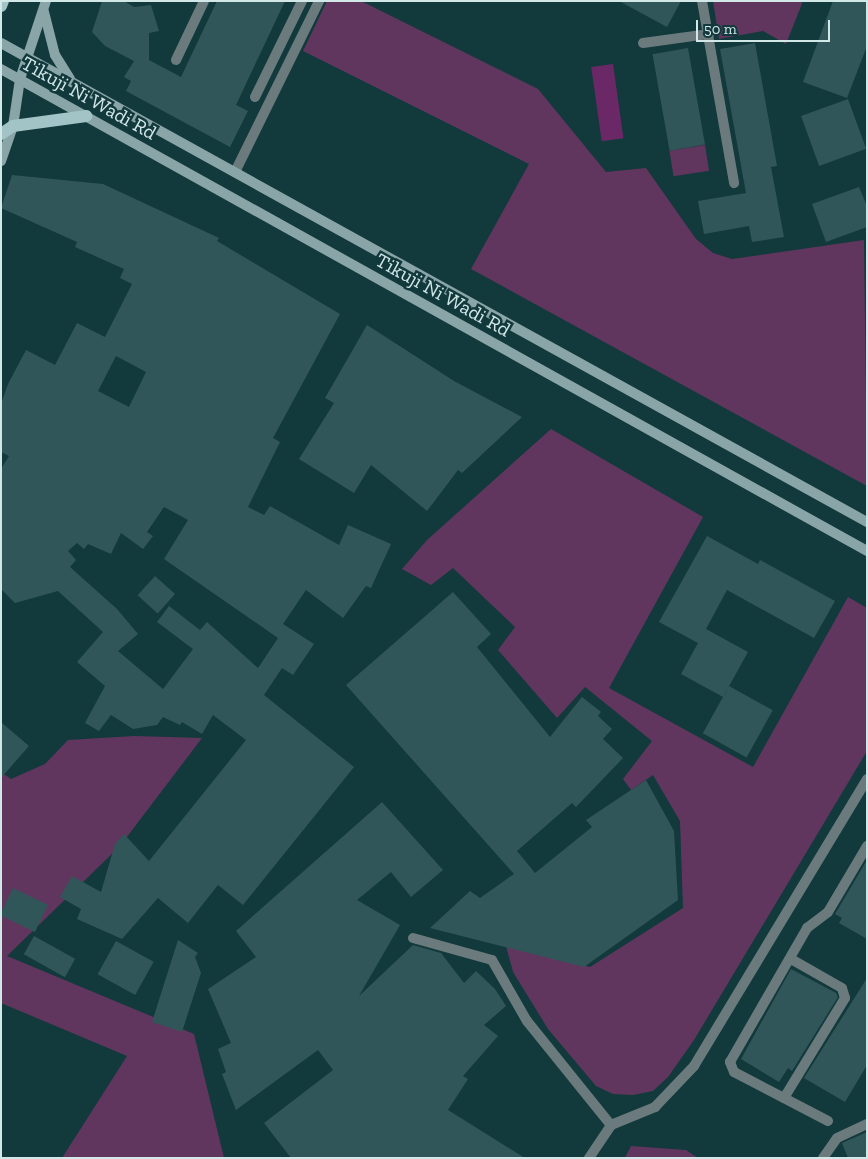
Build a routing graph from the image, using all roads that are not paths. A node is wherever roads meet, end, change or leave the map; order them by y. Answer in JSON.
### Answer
{"nodes":[{"id":1,"x":3,"y":1,"type":"edge"},
{"id":2,"x":204,"y":1,"type":"edge"},
{"id":3,"x":302,"y":1,"type":"edge"},
{"id":4,"x":319,"y":1,"type":"edge"},
{"id":5,"x":702,"y":1,"type":"edge"},
{"id":6,"x":45,"y":5,"type":"edge"},
{"id":7,"x":1,"y":6,"type":"edge"},
{"id":8,"x":709,"y":34,"type":"junction"},
{"id":9,"x":1,"y":43,"type":"edge"},
{"id":10,"x":643,"y":43,"type":"dead end"},
{"id":11,"x":27,"y":57,"type":"junction"},
{"id":12,"x":176,"y":60,"type":"dead end"},
{"id":13,"x":1,"y":69,"type":"edge"},
{"id":14,"x":20,"y":79,"type":"junction"},
{"id":15,"x":72,"y":82,"type":"junction"},
{"id":16,"x":255,"y":97,"type":"dead end"},
{"id":17,"x":86,"y":116,"type":"junction"},
{"id":18,"x":13,"y":126,"type":"junction"},
{"id":19,"x":1,"y":134,"type":"edge"},
{"id":20,"x":1,"y":161,"type":"edge"},
{"id":21,"x":235,"y":172,"type":"junction"},
{"id":22,"x":734,"y":183,"type":"dead end"},
{"id":23,"x":867,"y":522,"type":"edge"},
{"id":24,"x":867,"y":551,"type":"edge"},
{"id":25,"x":867,"y":779,"type":"edge"},
{"id":26,"x":867,"y":846,"type":"edge"},
{"id":27,"x":413,"y":938,"type":"dead end"},
{"id":28,"x":791,"y":959,"type":"junction"},
{"id":29,"x":784,"y":1098,"type":"junction"},
{"id":30,"x":828,"y":1121,"type":"dead end"},
{"id":31,"x":867,"y":1124,"type":"edge"},
{"id":32,"x":611,"y":1125,"type":"junction"},
{"id":33,"x":589,"y":1158,"type":"edge"},
{"id":34,"x":823,"y":1158,"type":"edge"}],
"edges":[{"from":1,"to":7,"type":"main road"},
{"from":2,"to":12,"type":"street"},
{"from":3,"to":16,"type":"street"},
{"from":4,"to":21,"type":"street"},
{"from":5,"to":8,"type":"street"},
{"from":6,"to":11,"type":"main road"},
{"from":6,"to":15,"type":"main road"},
{"from":8,"to":10,"type":"street"},
{"from":8,"to":22,"type":"street"},
{"from":9,"to":11,"type":"main road","name":"Tikuji Ni Wadi Rd"},
{"from":11,"to":14,"type":"main road"},
{"from":11,"to":15,"type":"main road","name":"Tikuji Ni Wadi Rd"},
{"from":13,"to":14,"type":"main road","name":"Tikuji Ni Wadi Rd"},
{"from":14,"to":17,"type":"main road","name":"Tikuji Ni Wadi Rd"},
{"from":14,"to":18,"type":"main road"},
{"from":15,"to":21,"type":"main road","name":"Tikuji Ni Wadi Rd"},
{"from":17,"to":18,"type":"main road"},
{"from":17,"to":24,"type":"main road","name":"Tikuji Ni Wadi Rd"},
{"from":18,"to":19,"type":"main road"},
{"from":18,"to":20,"type":"main road"},
{"from":21,"to":23,"type":"main road","name":"Tikuji Ni Wadi Rd"},
{"from":25,"to":32,"type":"street"},
{"from":26,"to":28,"type":"street"},
{"from":27,"to":32,"type":"street"},
{"from":28,"to":29,"type":"street"},
{"from":28,"to":29,"type":"street"},
{"from":29,"to":30,"type":"street"},
{"from":31,"to":34,"type":"street"},
{"from":32,"to":33,"type":"street"}]}
